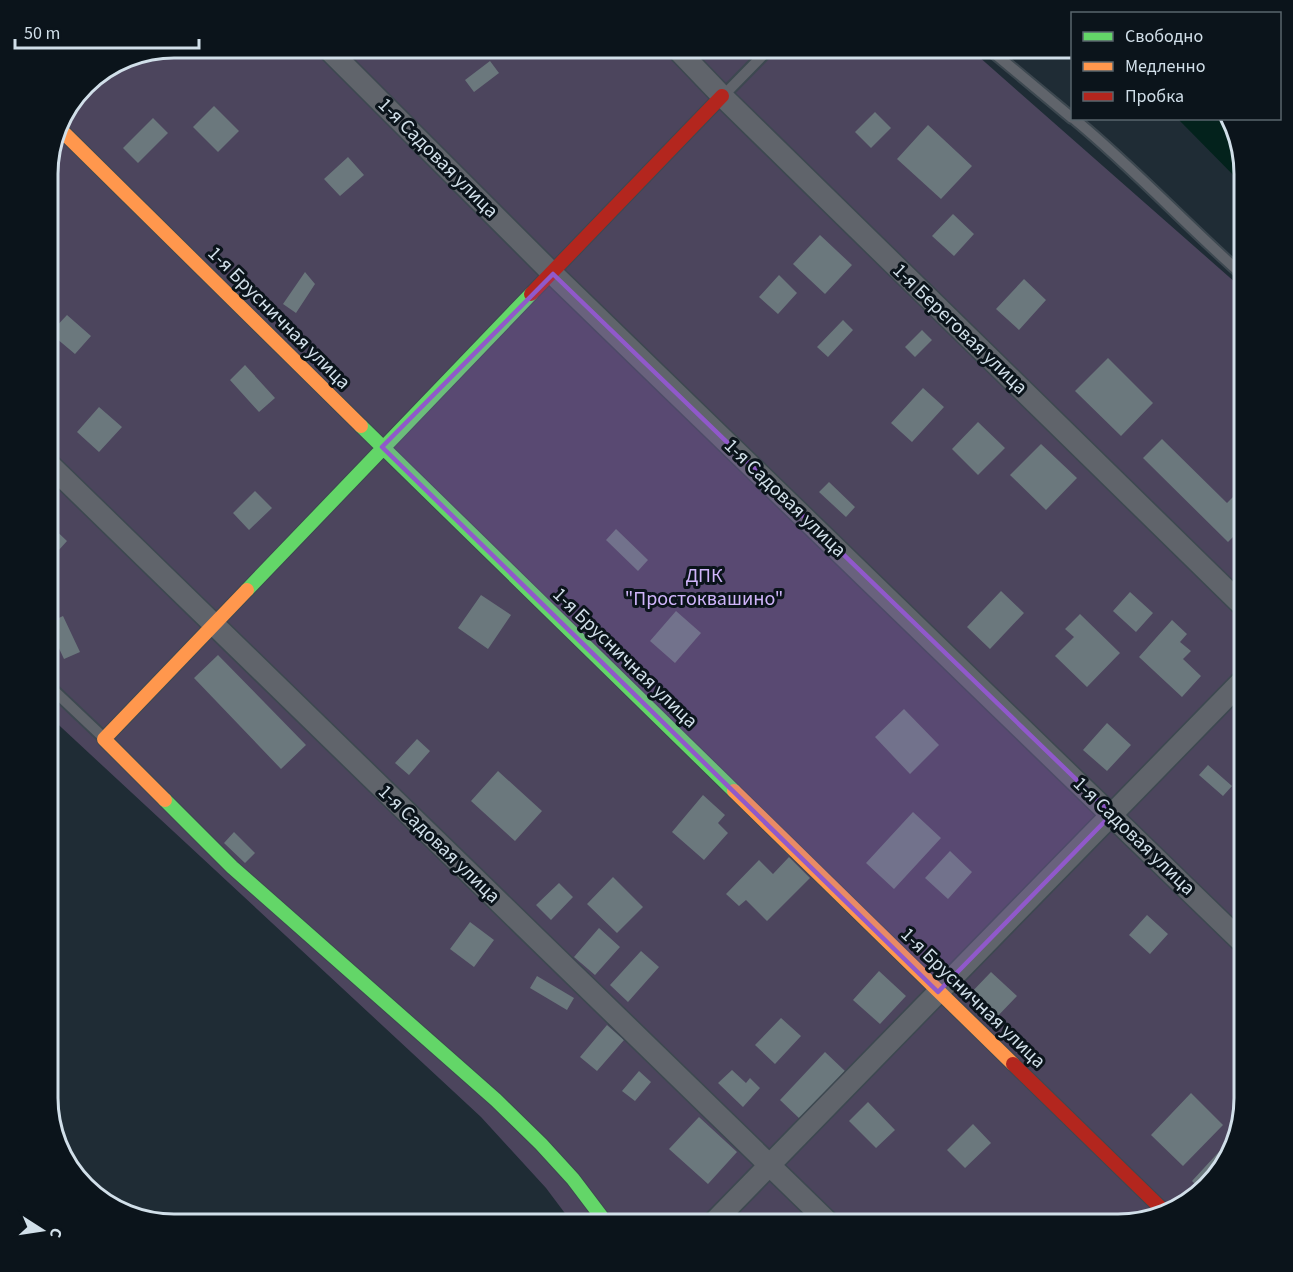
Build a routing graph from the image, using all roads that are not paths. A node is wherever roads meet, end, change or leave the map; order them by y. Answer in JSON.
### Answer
{"nodes":[{"id":1,"x":338,"y":59,"type":"edge"},
{"id":2,"x":687,"y":59,"type":"edge"},
{"id":3,"x":759,"y":59,"type":"edge"},
{"id":4,"x":1001,"y":59,"type":"edge"},
{"id":5,"x":722,"y":96,"type":"junction"},
{"id":6,"x":1071,"y":116,"type":"edge"},
{"id":7,"x":1075,"y":120,"type":"edge"},
{"id":8,"x":65,"y":135,"type":"edge"},
{"id":9,"x":1234,"y":267,"type":"edge"},
{"id":10,"x":553,"y":274,"type":"junction"},
{"id":11,"x":382,"y":447,"type":"junction"},
{"id":12,"x":59,"y":474,"type":"edge"},
{"id":13,"x":1234,"y":597,"type":"edge"},
{"id":14,"x":213,"y":626,"type":"junction"},
{"id":15,"x":1234,"y":689,"type":"edge"},
{"id":16,"x":58,"y":695,"type":"edge"},
{"id":17,"x":104,"y":739,"type":"junction"},
{"id":18,"x":1112,"y":814,"type":"junction"},
{"id":19,"x":1234,"y":934,"type":"edge"},
{"id":20,"x":938,"y":992,"type":"junction"},
{"id":21,"x":770,"y":1166,"type":"junction"},
{"id":22,"x":1159,"y":1206,"type":"edge"},
{"id":23,"x":599,"y":1214,"type":"edge"},
{"id":24,"x":722,"y":1214,"type":"edge"},
{"id":25,"x":820,"y":1214,"type":"edge"}],
"edges":[{"from":1,"to":10,"type":"street","name":"1-я Садовая улица"},
{"from":2,"to":5,"type":"street","name":"1-я Береговая улица"},
{"from":3,"to":5,"type":"lane"},
{"from":4,"to":6,"type":"lane"},
{"from":5,"to":10,"type":"street"},
{"from":5,"to":13,"type":"street","name":"1-я Береговая улица"},
{"from":7,"to":9,"type":"lane"},
{"from":8,"to":11,"type":"street","name":"1-я Брусничная улица"},
{"from":10,"to":11,"type":"street"},
{"from":10,"to":18,"type":"street","name":"1-я Садовая улица"},
{"from":11,"to":14,"type":"street"},
{"from":11,"to":20,"type":"street","name":"1-я Брусничная улица"},
{"from":12,"to":14,"type":"street","name":"1-я Садовая улица"},
{"from":14,"to":17,"type":"street"},
{"from":14,"to":21,"type":"street","name":"1-я Садовая улица"},
{"from":15,"to":18,"type":"street"},
{"from":16,"to":17,"type":"lane"},
{"from":17,"to":23,"type":"street"},
{"from":18,"to":19,"type":"street","name":"1-я Садовая улица"},
{"from":18,"to":20,"type":"street"},
{"from":20,"to":21,"type":"street"},
{"from":20,"to":22,"type":"street","name":"1-я Брусничная улица"},
{"from":21,"to":24,"type":"street"},
{"from":21,"to":25,"type":"street","name":"1-я Садовая улица"}]}
